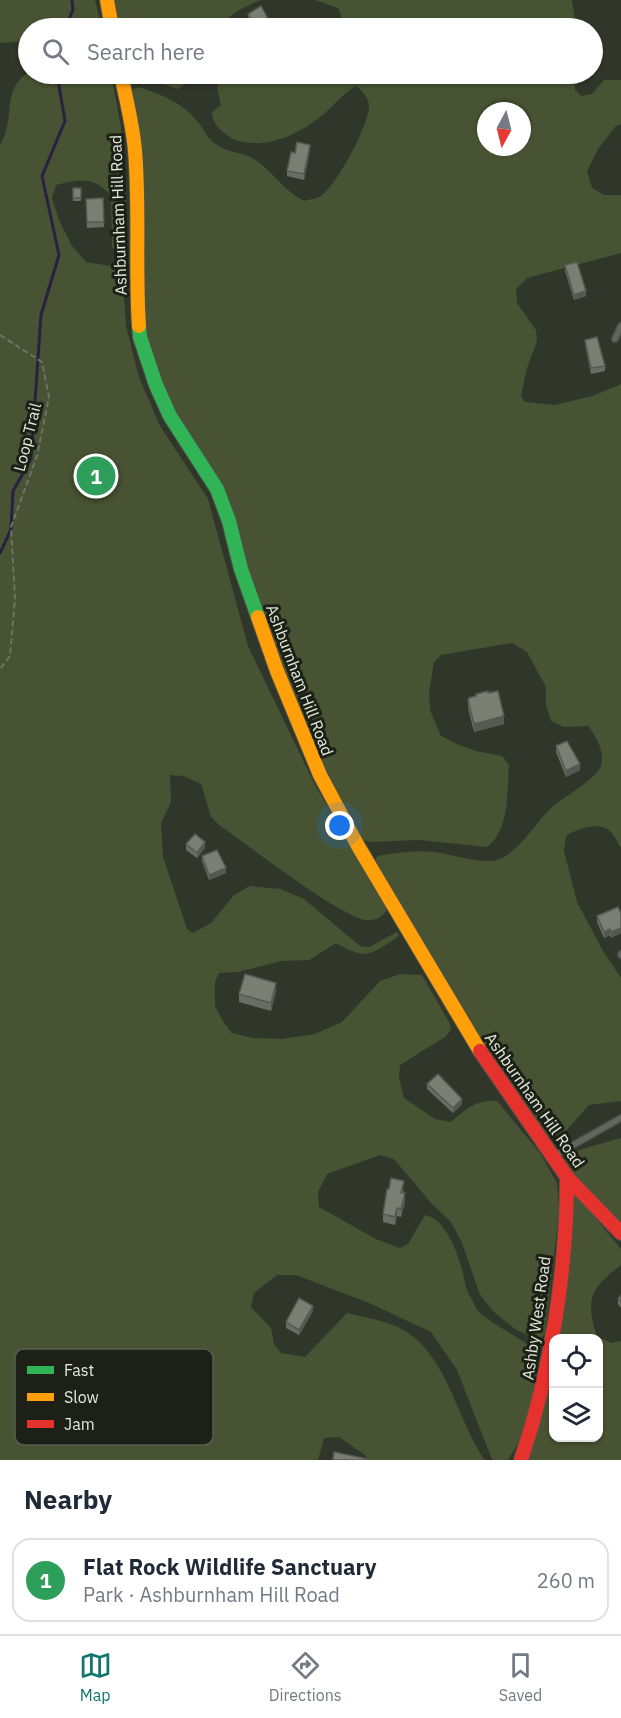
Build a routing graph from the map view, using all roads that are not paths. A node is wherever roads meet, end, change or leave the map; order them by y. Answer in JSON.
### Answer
{"nodes":[{"id":1,"x":107,"y":0,"type":"edge"},
{"id":2,"x":110,"y":18,"type":"edge"},
{"id":3,"x":123,"y":84,"type":"edge"},
{"id":4,"x":621,"y":326,"type":"edge"},
{"id":5,"x":615,"y":339,"type":"dead end"},
{"id":6,"x":621,"y":1118,"type":"edge"},
{"id":7,"x":552,"y":1157,"type":"junction"},
{"id":8,"x":567,"y":1177,"type":"junction"},
{"id":9,"x":621,"y":1233,"type":"edge"},
{"id":10,"x":520,"y":1460,"type":"edge"}],
"edges":[{"from":1,"to":2,"type":"street"},
{"from":3,"to":7,"type":"street","name":"Ashburnham Hill Road"},
{"from":4,"to":5,"type":"lane"},
{"from":6,"to":7,"type":"lane"},
{"from":7,"to":8,"type":"street","name":"Ashburnham Hill Road"},
{"from":8,"to":9,"type":"street","name":"Ashburnham Hill Road"},
{"from":8,"to":10,"type":"street","name":"Ashby West Road"}]}
